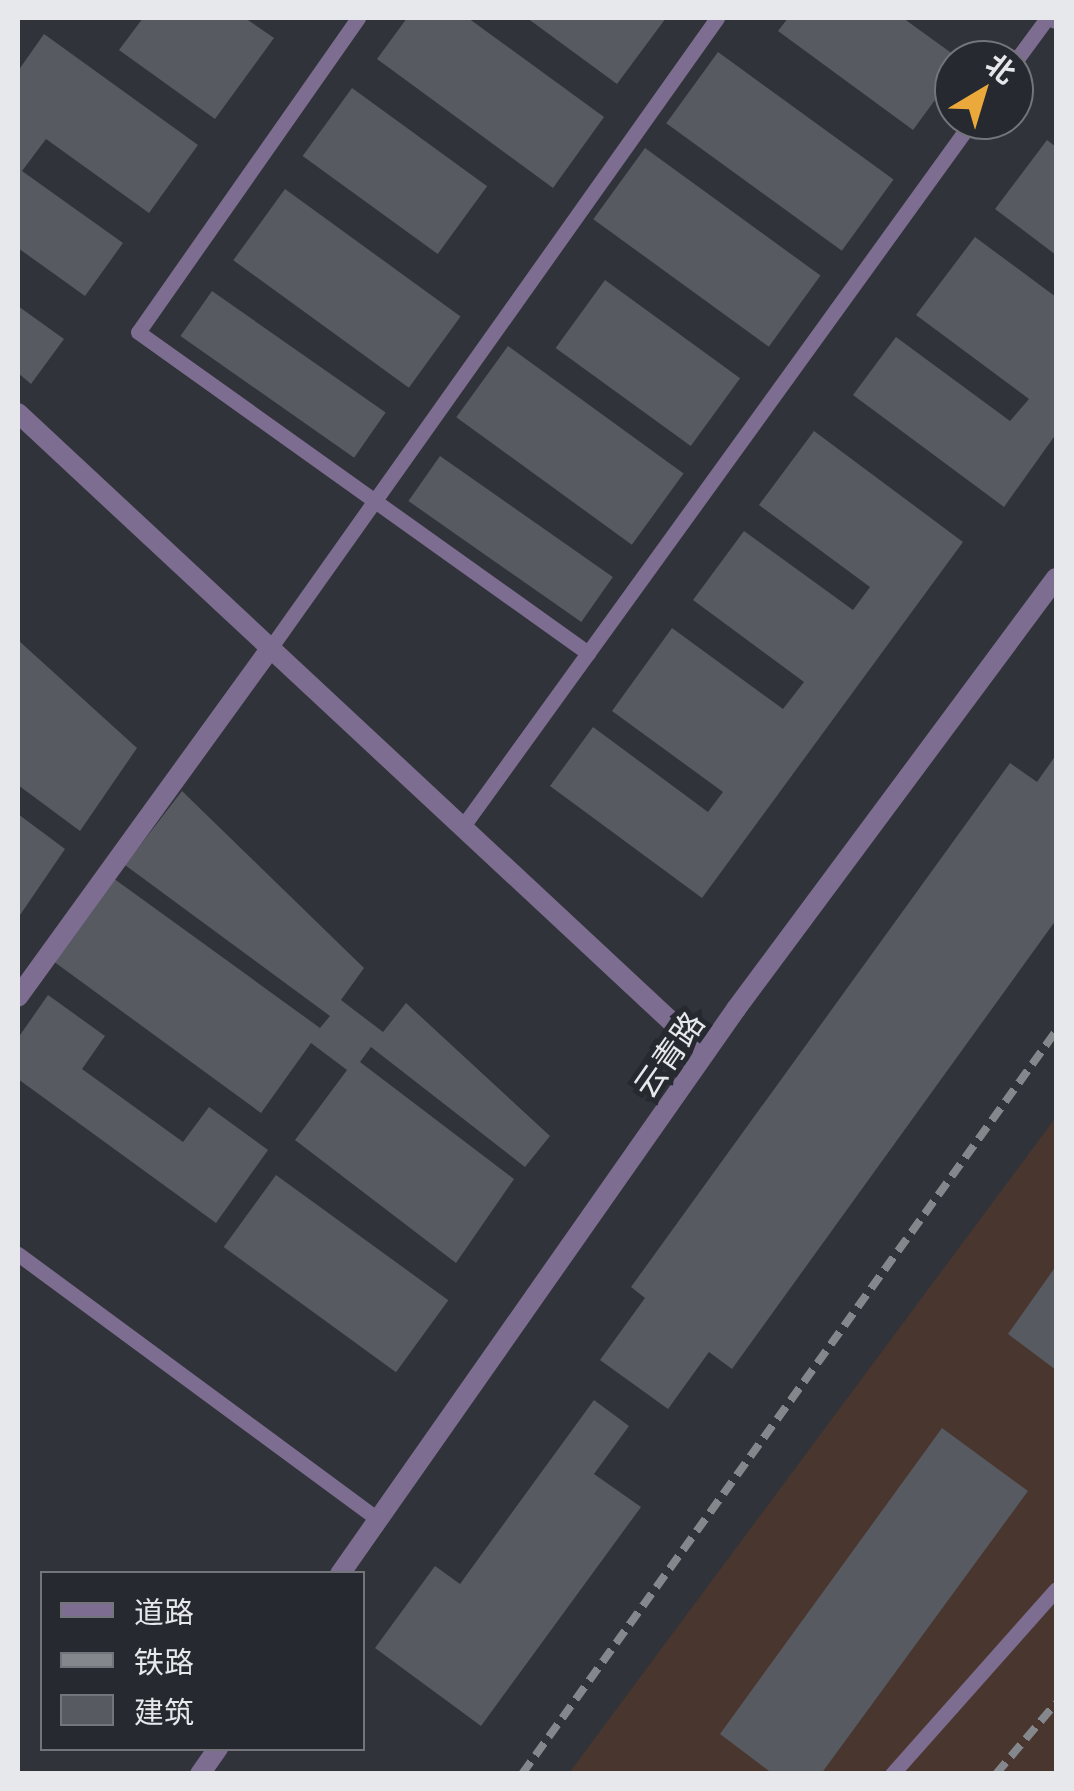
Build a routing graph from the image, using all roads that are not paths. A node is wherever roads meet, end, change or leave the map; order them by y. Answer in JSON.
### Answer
{"nodes":[{"id":1,"x":358,"y":18,"type":"edge"},
{"id":2,"x":717,"y":18,"type":"edge"},
{"id":3,"x":1052,"y":18,"type":"edge"},
{"id":4,"x":1033,"y":40,"type":"edge"},
{"id":5,"x":959,"y":140,"type":"edge"},
{"id":6,"x":18,"y":413,"type":"edge"},
{"id":7,"x":374,"y":501,"type":"junction"},
{"id":8,"x":1056,"y":578,"type":"edge"},
{"id":9,"x":271,"y":647,"type":"junction"},
{"id":10,"x":588,"y":653,"type":"junction"},
{"id":11,"x":463,"y":826,"type":"junction"},
{"id":12,"x":18,"y":997,"type":"edge"},
{"id":13,"x":705,"y":1053,"type":"junction"},
{"id":14,"x":18,"y":1254,"type":"edge"},
{"id":15,"x":378,"y":1519,"type":"junction"},
{"id":16,"x":342,"y":1571,"type":"edge"},
{"id":17,"x":1056,"y":1589,"type":"edge"},
{"id":18,"x":216,"y":1751,"type":"edge"},
{"id":19,"x":200,"y":1774,"type":"edge"},
{"id":20,"x":892,"y":1774,"type":"edge"}],
"edges":[{"from":1,"to":7,"type":"lane"},
{"from":2,"to":7,"type":"lane"},
{"from":3,"to":4,"type":"lane"},
{"from":5,"to":10,"type":"lane"},
{"from":6,"to":9,"type":"street"},
{"from":7,"to":9,"type":"lane"},
{"from":7,"to":10,"type":"lane"},
{"from":8,"to":13,"type":"street","name":"云青路"},
{"from":9,"to":11,"type":"street"},
{"from":9,"to":12,"type":"street"},
{"from":10,"to":11,"type":"lane"},
{"from":11,"to":13,"type":"street"},
{"from":13,"to":15,"type":"street","name":"云青路"},
{"from":14,"to":15,"type":"lane"},
{"from":15,"to":16,"type":"street","name":"云青路"},
{"from":17,"to":20,"type":"lane"},
{"from":18,"to":19,"type":"street"}]}
